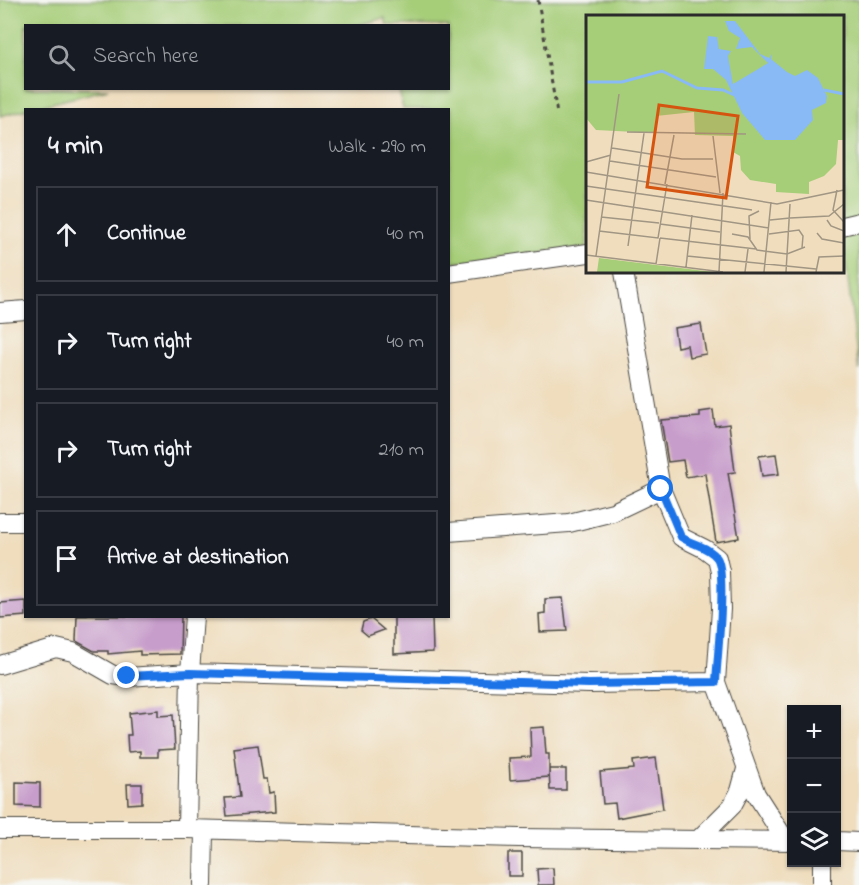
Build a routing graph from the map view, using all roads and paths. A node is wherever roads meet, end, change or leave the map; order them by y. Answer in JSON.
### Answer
{"nodes":[{"id":1,"x":538,"y":0,"type":"edge"},
{"id":2,"x":557,"y":114,"type":"dead end"},
{"id":3,"x":859,"y":222,"type":"edge"},
{"id":4,"x":844,"y":226,"type":"edge"},
{"id":5,"x":586,"y":253,"type":"edge"},
{"id":6,"x":450,"y":273,"type":"edge"},
{"id":7,"x":624,"y":273,"type":"edge"},
{"id":8,"x":24,"y":310,"type":"edge"},
{"id":9,"x":0,"y":312,"type":"edge"},
{"id":10,"x":661,"y":489,"type":"junction"},
{"id":11,"x":0,"y":522,"type":"edge"},
{"id":12,"x":24,"y":522,"type":"edge"},
{"id":13,"x":450,"y":532,"type":"edge"},
{"id":14,"x":194,"y":618,"type":"edge"},
{"id":15,"x":0,"y":665,"type":"edge"},
{"id":16,"x":190,"y":673,"type":"junction"},
{"id":17,"x":716,"y":682,"type":"junction"},
{"id":18,"x":746,"y":770,"type":"junction"},
{"id":19,"x":0,"y":829,"type":"edge"},
{"id":20,"x":196,"y":829,"type":"junction"},
{"id":21,"x":787,"y":838,"type":"edge"},
{"id":22,"x":698,"y":840,"type":"junction"},
{"id":23,"x":787,"y":841,"type":"edge"},
{"id":24,"x":841,"y":841,"type":"edge"},
{"id":25,"x":859,"y":842,"type":"edge"},
{"id":26,"x":822,"y":867,"type":"edge"},
{"id":27,"x":203,"y":885,"type":"edge"},
{"id":28,"x":822,"y":885,"type":"edge"}],
"edges":[{"from":1,"to":2,"type":"path"},
{"from":3,"to":4,"type":"street"},
{"from":5,"to":6,"type":"street"},
{"from":7,"to":10,"type":"street"},
{"from":8,"to":9,"type":"street"},
{"from":10,"to":13,"type":"street"},
{"from":10,"to":17,"type":"street"},
{"from":11,"to":12,"type":"street"},
{"from":14,"to":16,"type":"street"},
{"from":15,"to":16,"type":"street"},
{"from":16,"to":17,"type":"street"},
{"from":16,"to":20,"type":"street"},
{"from":17,"to":18,"type":"street"},
{"from":18,"to":21,"type":"street"},
{"from":18,"to":22,"type":"street"},
{"from":19,"to":20,"type":"street"},
{"from":20,"to":22,"type":"street"},
{"from":20,"to":27,"type":"street"},
{"from":22,"to":23,"type":"street"},
{"from":24,"to":25,"type":"street"},
{"from":26,"to":28,"type":"street"}]}
